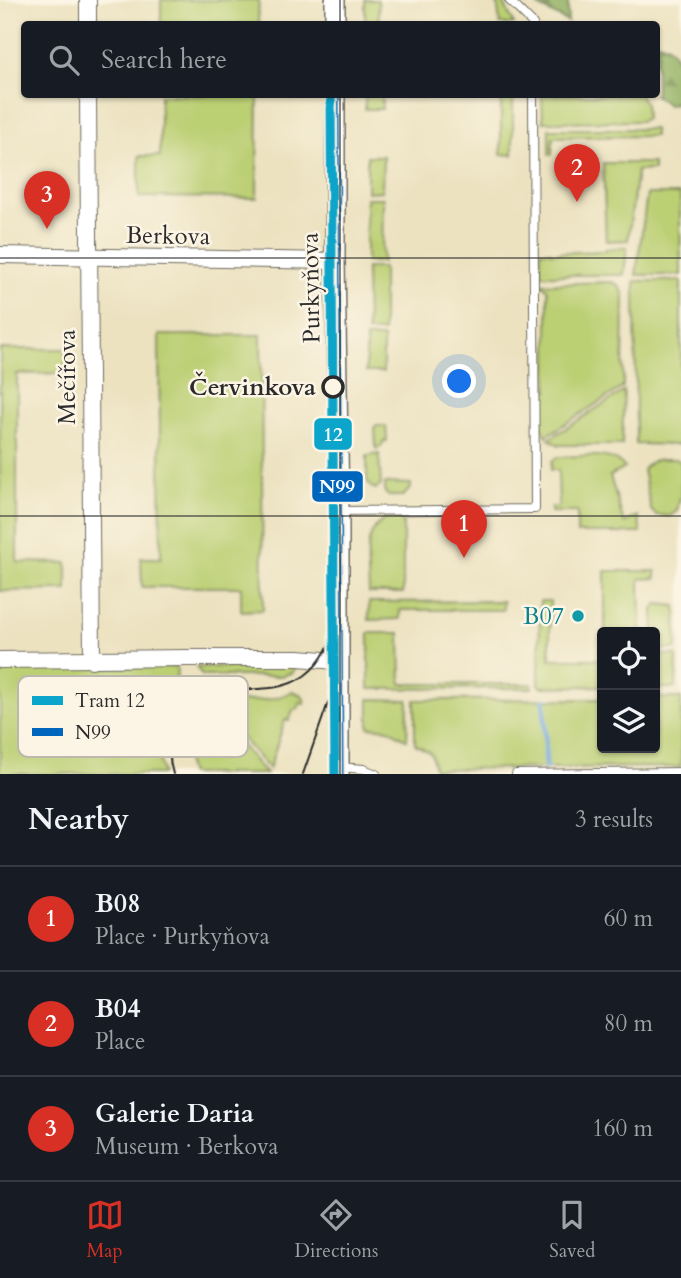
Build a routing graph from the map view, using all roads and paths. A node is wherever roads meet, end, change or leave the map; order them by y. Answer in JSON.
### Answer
{"nodes":[{"id":1,"x":88,"y":0,"type":"edge"},
{"id":2,"x":335,"y":0,"type":"edge"},
{"id":3,"x":509,"y":0,"type":"edge"},
{"id":4,"x":88,"y":21,"type":"edge"},
{"id":5,"x":335,"y":21,"type":"edge"},
{"id":6,"x":530,"y":21,"type":"edge"},
{"id":7,"x":88,"y":98,"type":"edge"},
{"id":8,"x":335,"y":98,"type":"edge"},
{"id":9,"x":533,"y":98,"type":"edge"},
{"id":10,"x":0,"y":255,"type":"edge"},
{"id":11,"x":90,"y":258,"type":"junction"},
{"id":12,"x":335,"y":261,"type":"junction"},
{"id":13,"x":339,"y":512,"type":"junction"},
{"id":14,"x":0,"y":660,"type":"edge"},
{"id":15,"x":92,"y":660,"type":"junction"},
{"id":16,"x":337,"y":661,"type":"junction"},
{"id":17,"x":339,"y":771,"type":"edge"},
{"id":18,"x":681,"y":772,"type":"edge"},
{"id":19,"x":376,"y":774,"type":"edge"},
{"id":20,"x":516,"y":774,"type":"edge"}],
"edges":[{"from":1,"to":4,"type":"street"},
{"from":2,"to":5,"type":"street"},
{"from":3,"to":6,"type":"lane"},
{"from":7,"to":11,"type":"street","name":"Mečířova"},
{"from":8,"to":12,"type":"street","name":"Purkyňova"},
{"from":9,"to":13,"type":"lane"},
{"from":10,"to":11,"type":"street","name":"Berkova"},
{"from":11,"to":12,"type":"street","name":"Berkova"},
{"from":11,"to":15,"type":"street","name":"Mečířova"},
{"from":12,"to":13,"type":"street","name":"Purkyňova"},
{"from":13,"to":16,"type":"street","name":"Purkyňova"},
{"from":14,"to":15,"type":"street"},
{"from":15,"to":16,"type":"street"},
{"from":16,"to":17,"type":"street","name":"Purkyňova"},
{"from":17,"to":19,"type":"lane"},
{"from":18,"to":20,"type":"lane"}]}
